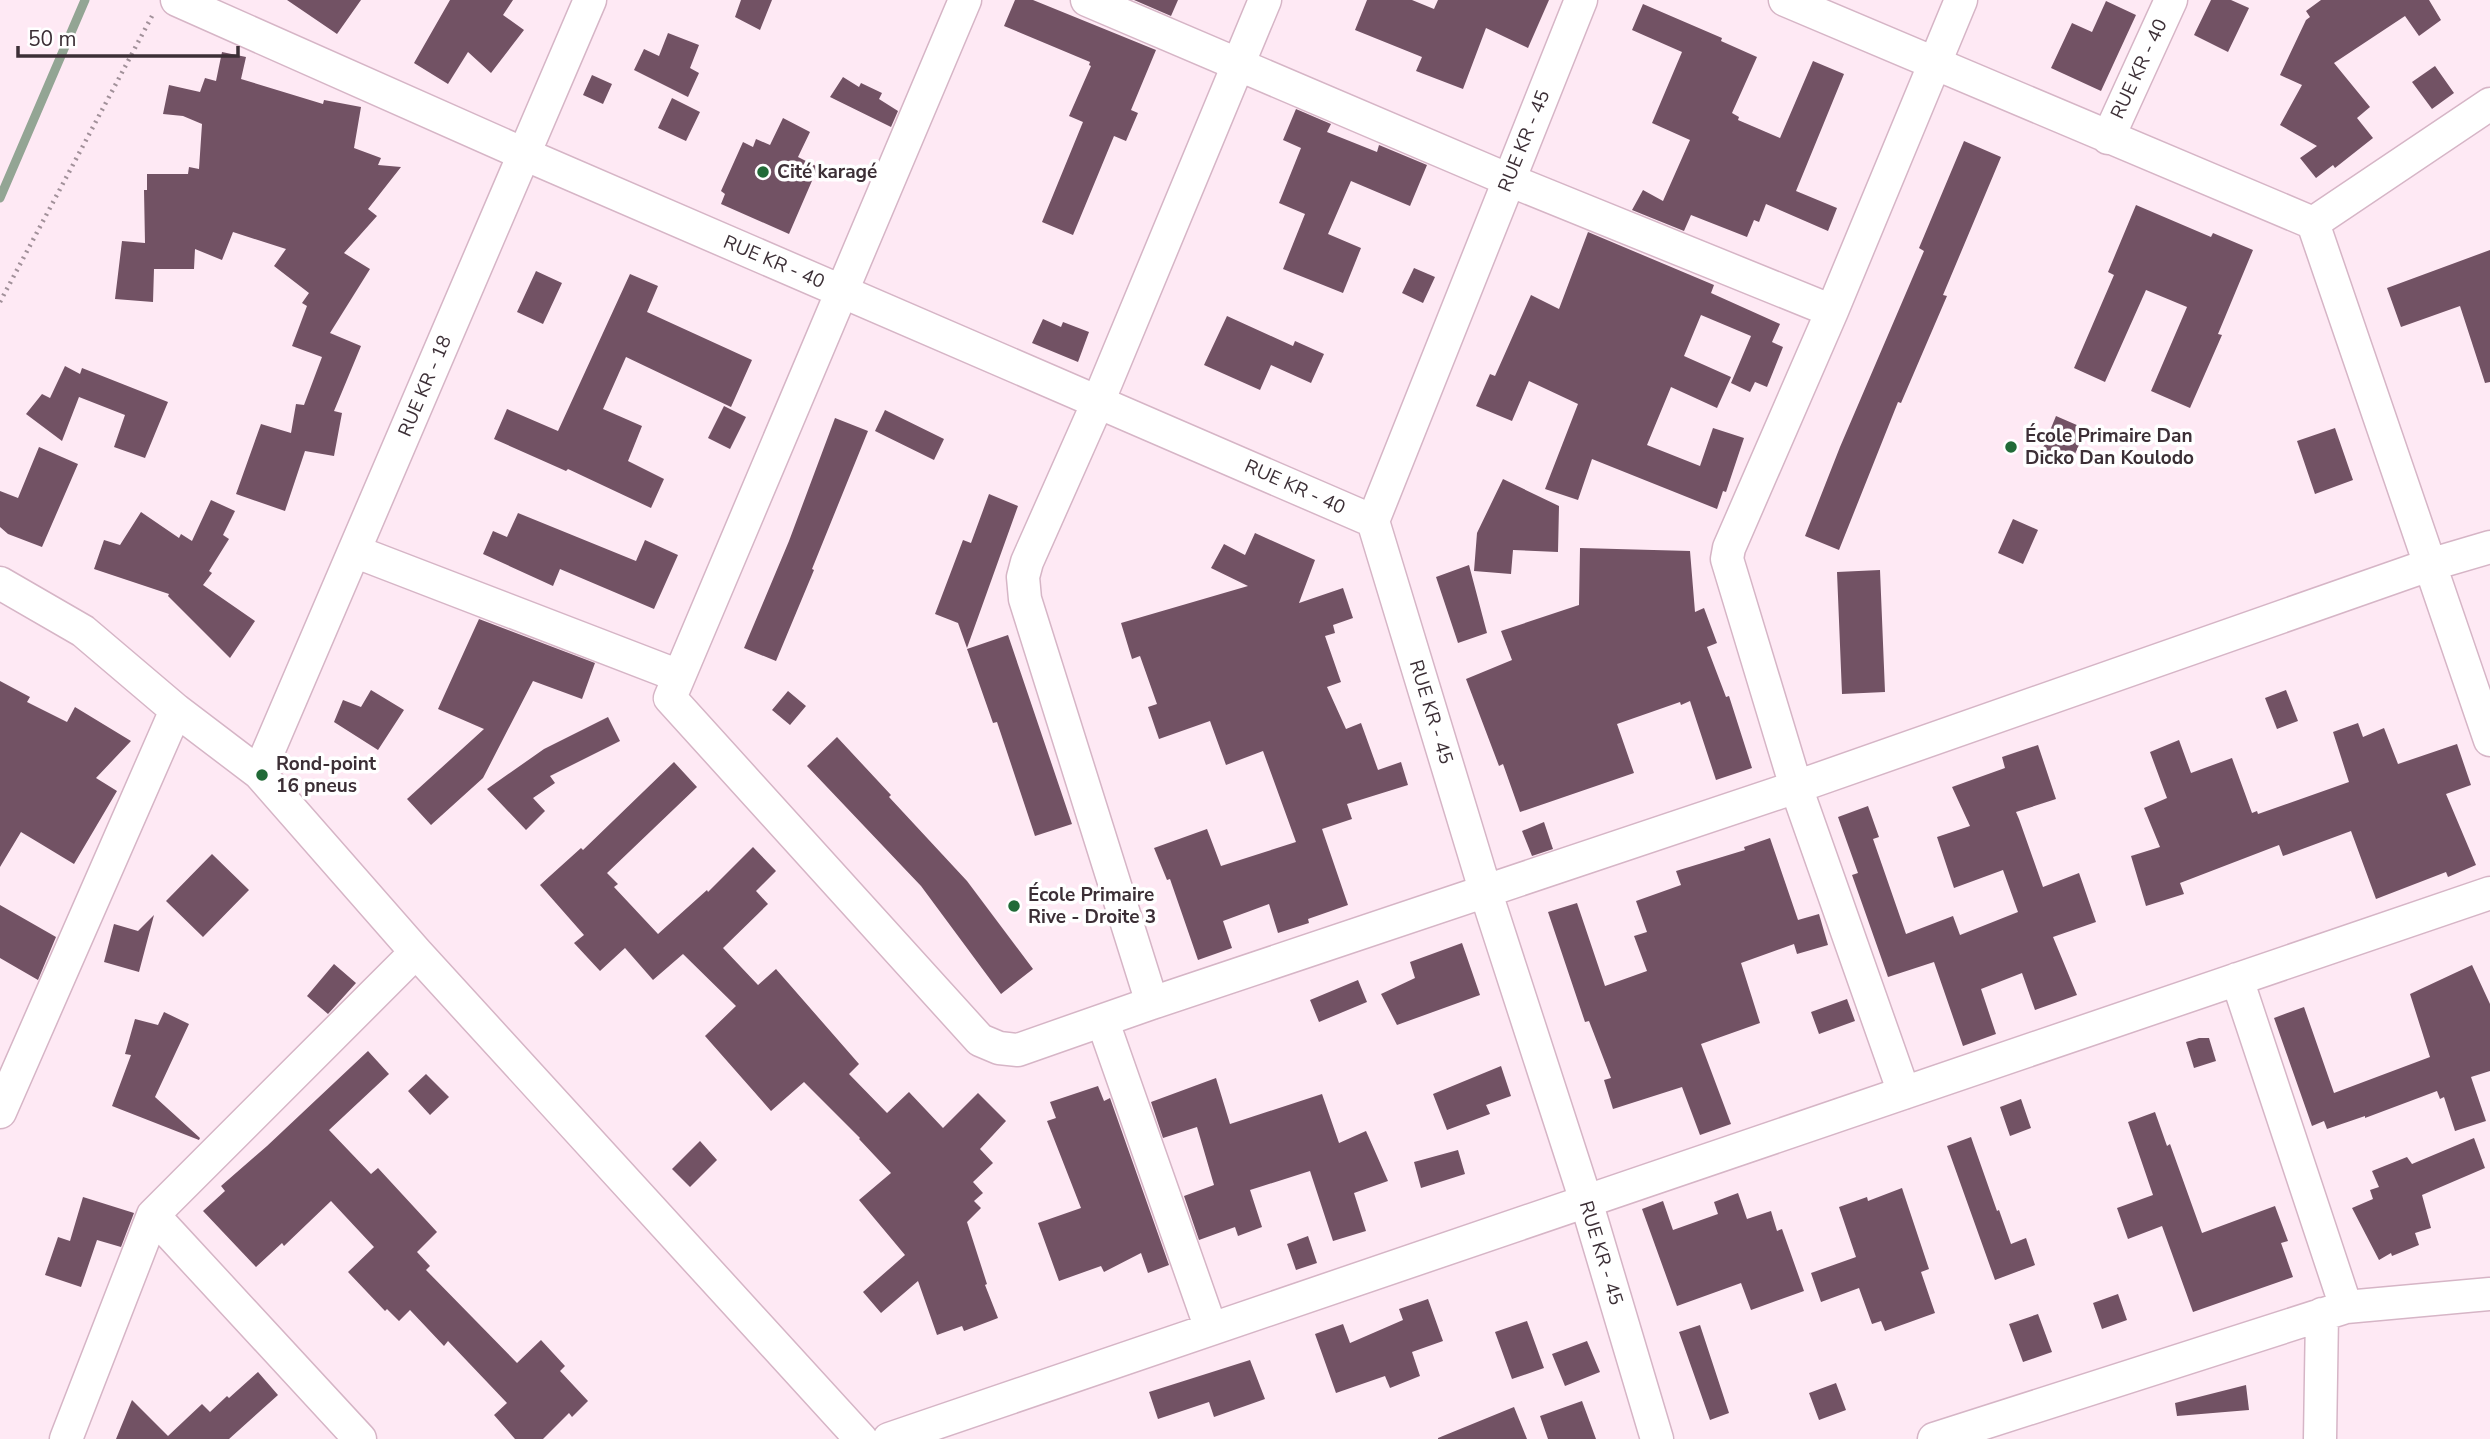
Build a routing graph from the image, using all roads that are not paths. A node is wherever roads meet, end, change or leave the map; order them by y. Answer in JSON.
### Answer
{"nodes":[{"id":1,"x":590,"y":0,"type":"edge"},
{"id":2,"x":965,"y":0,"type":"edge"},
{"id":3,"x":1087,"y":0,"type":"edge"},
{"id":4,"x":1265,"y":0,"type":"edge"},
{"id":5,"x":1581,"y":0,"type":"edge"},
{"id":6,"x":1785,"y":0,"type":"edge"},
{"id":7,"x":1961,"y":0,"type":"edge"},
{"id":8,"x":2171,"y":0,"type":"edge"},
{"id":9,"x":166,"y":6,"type":"edge"},
{"id":10,"x":1935,"y":62,"type":"junction"},
{"id":11,"x":1238,"y":64,"type":"junction"},
{"id":12,"x":2490,"y":104,"type":"edge"},
{"id":13,"x":2108,"y":138,"type":"junction"},
{"id":14,"x":524,"y":154,"type":"junction"},
{"id":15,"x":1509,"y":180,"type":"junction"},
{"id":16,"x":2313,"y":223,"type":"junction"},
{"id":17,"x":842,"y":291,"type":"junction"},
{"id":18,"x":1832,"y":311,"type":"junction"},
{"id":19,"x":1098,"y":402,"type":"junction"},
{"id":20,"x":1373,"y":521,"type":"junction"},
{"id":21,"x":2490,"y":547,"type":"edge"},
{"id":22,"x":354,"y":551,"type":"junction"},
{"id":23,"x":2429,"y":565,"type":"junction"},
{"id":24,"x":0,"y":583,"type":"edge"},
{"id":25,"x":679,"y":676,"type":"junction"},
{"id":26,"x":176,"y":710,"type":"junction"},
{"id":27,"x":2490,"y":740,"type":"edge"},
{"id":28,"x":259,"y":773,"type":"junction"},
{"id":29,"x":1796,"y":788,"type":"junction"},
{"id":30,"x":1486,"y":893,"type":"junction"},
{"id":31,"x":2490,"y":893,"type":"edge"},
{"id":32,"x":416,"y":952,"type":"junction"},
{"id":33,"x":2237,"y":979,"type":"junction"},
{"id":34,"x":1152,"y":1003,"type":"junction"},
{"id":35,"x":1103,"y":1022,"type":"junction"},
{"id":36,"x":1904,"y":1093,"type":"junction"},
{"id":37,"x":0,"y":1112,"type":"edge"},
{"id":38,"x":1586,"y":1201,"type":"junction"},
{"id":39,"x":153,"y":1214,"type":"junction"},
{"id":40,"x":2490,"y":1294,"type":"edge"},
{"id":41,"x":2334,"y":1310,"type":"junction"},
{"id":42,"x":1211,"y":1329,"type":"junction"},
{"id":43,"x":66,"y":1439,"type":"edge"},
{"id":44,"x":360,"y":1439,"type":"edge"},
{"id":45,"x":861,"y":1439,"type":"edge"},
{"id":46,"x":889,"y":1439,"type":"edge"},
{"id":47,"x":1657,"y":1439,"type":"edge"},
{"id":48,"x":1934,"y":1439,"type":"edge"},
{"id":49,"x":2320,"y":1439,"type":"edge"}],
"edges":[{"from":1,"to":14,"type":"street","name":"RUE KR - 18"},
{"from":2,"to":17,"type":"street"},
{"from":3,"to":11,"type":"street"},
{"from":4,"to":11,"type":"street"},
{"from":5,"to":15,"type":"street","name":"RUE KR - 45"},
{"from":6,"to":10,"type":"street"},
{"from":7,"to":10,"type":"street"},
{"from":8,"to":13,"type":"street","name":"RUE KR - 40"},
{"from":9,"to":14,"type":"street","name":"RUE KR - 40"},
{"from":10,"to":13,"type":"street"},
{"from":10,"to":18,"type":"street"},
{"from":11,"to":15,"type":"street"},
{"from":11,"to":19,"type":"street"},
{"from":12,"to":16,"type":"street"},
{"from":13,"to":16,"type":"street"},
{"from":14,"to":17,"type":"street","name":"RUE KR - 40"},
{"from":14,"to":22,"type":"street","name":"RUE KR - 18"},
{"from":15,"to":18,"type":"street"},
{"from":15,"to":20,"type":"street","name":"RUE KR - 45"},
{"from":16,"to":23,"type":"street"},
{"from":17,"to":19,"type":"street","name":"RUE KR - 40"},
{"from":17,"to":25,"type":"street"},
{"from":18,"to":29,"type":"street"},
{"from":19,"to":20,"type":"street","name":"RUE KR - 40"},
{"from":19,"to":34,"type":"street"},
{"from":20,"to":30,"type":"street","name":"RUE KR - 45"},
{"from":21,"to":23,"type":"street"},
{"from":22,"to":25,"type":"street"},
{"from":22,"to":28,"type":"street","name":"RUE KR - 18"},
{"from":23,"to":27,"type":"street"},
{"from":23,"to":29,"type":"street"},
{"from":24,"to":26,"type":"street"},
{"from":25,"to":35,"type":"street"},
{"from":26,"to":28,"type":"street"},
{"from":26,"to":37,"type":"street"},
{"from":28,"to":32,"type":"street"},
{"from":29,"to":30,"type":"street"},
{"from":29,"to":36,"type":"street"},
{"from":30,"to":34,"type":"street"},
{"from":30,"to":38,"type":"street","name":"RUE KR - 45"},
{"from":31,"to":33,"type":"street"},
{"from":32,"to":39,"type":"street"},
{"from":32,"to":45,"type":"street"},
{"from":33,"to":36,"type":"street"},
{"from":33,"to":41,"type":"street"},
{"from":34,"to":35,"type":"street"},
{"from":35,"to":42,"type":"street"},
{"from":36,"to":38,"type":"street"},
{"from":38,"to":42,"type":"street"},
{"from":38,"to":47,"type":"street","name":"RUE KR - 45"},
{"from":39,"to":43,"type":"street"},
{"from":39,"to":44,"type":"street"},
{"from":40,"to":41,"type":"street"},
{"from":41,"to":48,"type":"street"},
{"from":41,"to":49,"type":"street"},
{"from":42,"to":46,"type":"street"}]}
